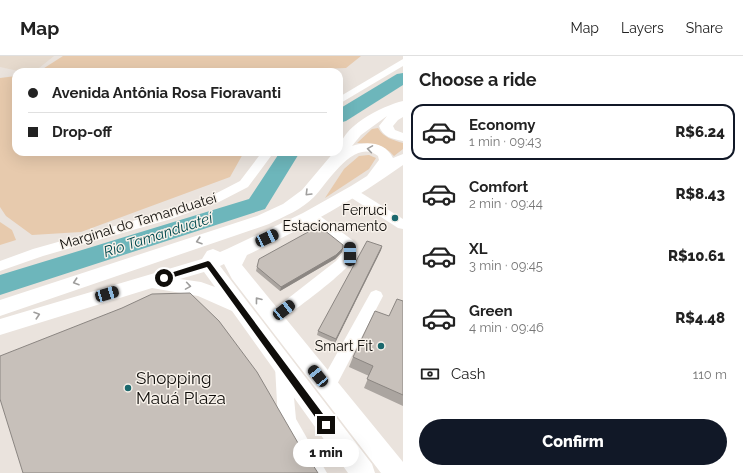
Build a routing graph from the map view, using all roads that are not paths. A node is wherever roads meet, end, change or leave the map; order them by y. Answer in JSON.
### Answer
{"nodes":[{"id":1,"x":403,"y":62,"type":"edge"},
{"id":2,"x":343,"y":99,"type":"edge"},
{"id":3,"x":403,"y":105,"type":"edge"},
{"id":4,"x":403,"y":112,"type":"edge"},
{"id":5,"x":403,"y":137,"type":"edge"},
{"id":6,"x":343,"y":149,"type":"edge"},
{"id":7,"x":265,"y":156,"type":"edge"},
{"id":8,"x":338,"y":156,"type":"edge"},
{"id":9,"x":403,"y":158,"type":"edge"},
{"id":10,"x":333,"y":164,"type":"junction"},
{"id":11,"x":366,"y":183,"type":"junction"},
{"id":12,"x":351,"y":192,"type":"junction"},
{"id":13,"x":311,"y":216,"type":"junction"},
{"id":14,"x":262,"y":220,"type":"junction"},
{"id":15,"x":402,"y":224,"type":"edge"},
{"id":16,"x":38,"y":252,"type":"junction"},
{"id":17,"x":239,"y":252,"type":"junction"},
{"id":18,"x":0,"y":257,"type":"edge"},
{"id":19,"x":208,"y":264,"type":"junction"},
{"id":20,"x":0,"y":266,"type":"edge"},
{"id":21,"x":149,"y":282,"type":"junction"},
{"id":22,"x":376,"y":296,"type":"dead end"},
{"id":23,"x":238,"y":306,"type":"junction"},
{"id":24,"x":0,"y":308,"type":"edge"},
{"id":25,"x":273,"y":318,"type":"junction"},
{"id":26,"x":0,"y":327,"type":"edge"},
{"id":27,"x":283,"y":365,"type":"junction"},
{"id":28,"x":327,"y":387,"type":"junction"},
{"id":29,"x":372,"y":444,"type":"junction"},
{"id":30,"x":317,"y":473,"type":"edge"},
{"id":31,"x":363,"y":473,"type":"edge"},
{"id":32,"x":396,"y":473,"type":"edge"}],
"edges":[{"from":1,"to":2,"type":"street"},
{"from":3,"to":6,"type":"main road"},
{"from":4,"to":5,"type":"main road"},
{"from":7,"to":16,"type":"street","name":"Marginal do Tamanduateí"},
{"from":8,"to":10,"type":"main road"},
{"from":9,"to":11,"type":"main road"},
{"from":11,"to":10,"type":"main road","one_way":true},
{"from":10,"to":14,"type":"main road","one_way":true},
{"from":11,"to":12,"type":"main road"},
{"from":12,"to":13,"type":"main road"},
{"from":12,"to":15,"type":"street"},
{"from":13,"to":17,"type":"main road"},
{"from":13,"to":25,"type":"street"},
{"from":14,"to":19,"type":"main road"},
{"from":14,"to":24,"type":"main road","one_way":true},
{"from":16,"to":18,"type":"street","name":"Marginal do Tamanduateí"},
{"from":16,"to":20,"type":"street","name":"Marginal do Tamanduateí"},
{"from":17,"to":19,"type":"main road"},
{"from":25,"to":17,"type":"main road","one_way":true},
{"from":19,"to":21,"type":"main road"},
{"from":19,"to":23,"type":"main road"},
{"from":21,"to":23,"type":"main road","one_way":true},
{"from":26,"to":21,"type":"main road","one_way":true},
{"from":22,"to":28,"type":"street"},
{"from":23,"to":27,"type":"main road"},
{"from":25,"to":28,"type":"main road"},
{"from":27,"to":29,"type":"main road"},
{"from":27,"to":30,"type":"street"},
{"from":27,"to":31,"type":"main road"},
{"from":28,"to":29,"type":"main road"},
{"from":29,"to":32,"type":"main road"}]}
